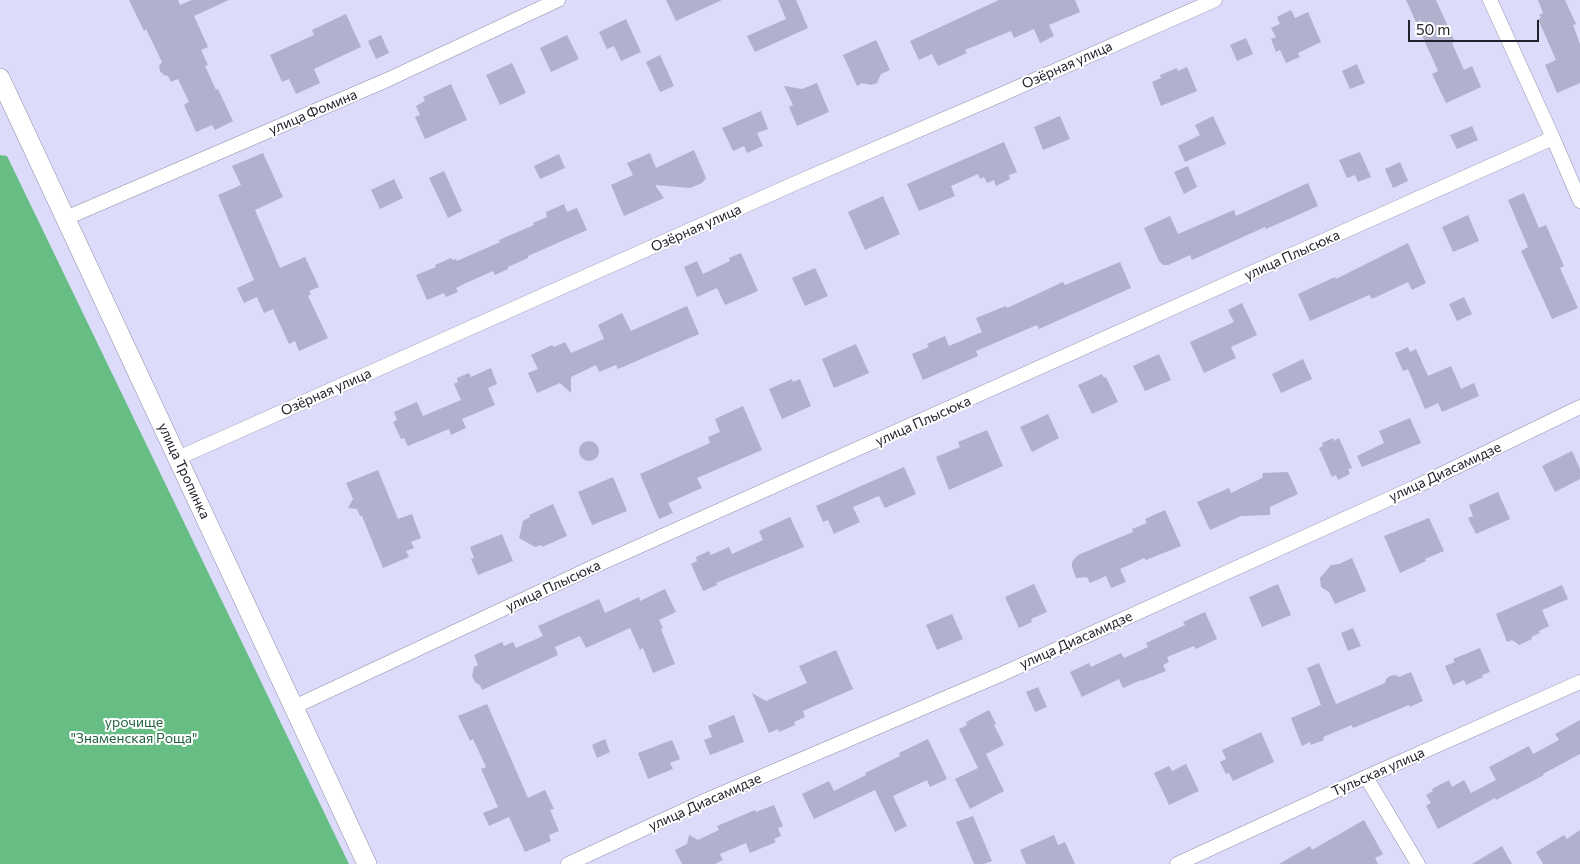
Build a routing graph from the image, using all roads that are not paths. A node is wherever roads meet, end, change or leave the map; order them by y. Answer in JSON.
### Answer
{"nodes":[{"id":1,"x":558,"y":0,"type":"edge"},
{"id":2,"x":1215,"y":0,"type":"edge"},
{"id":3,"x":1490,"y":0,"type":"edge"},
{"id":4,"x":0,"y":78,"type":"edge"},
{"id":5,"x":1553,"y":138,"type":"junction"},
{"id":6,"x":1580,"y":202,"type":"edge"},
{"id":7,"x":66,"y":218,"type":"junction"},
{"id":8,"x":1580,"y":407,"type":"edge"},
{"id":9,"x":178,"y":458,"type":"junction"},
{"id":10,"x":1580,"y":682,"type":"edge"},
{"id":11,"x":294,"y":707,"type":"junction"},
{"id":12,"x":1366,"y":777,"type":"junction"},
{"id":13,"x":367,"y":864,"type":"edge"},
{"id":14,"x":568,"y":864,"type":"edge"},
{"id":15,"x":1177,"y":864,"type":"edge"},
{"id":16,"x":1418,"y":864,"type":"edge"}],
"edges":[{"from":1,"to":7,"type":"street","name":"улица Фомина"},
{"from":2,"to":9,"type":"street","name":"Озёрная улица"},
{"from":3,"to":5,"type":"street"},
{"from":4,"to":7,"type":"main road","name":"улица Тропинка"},
{"from":5,"to":6,"type":"street"},
{"from":5,"to":11,"type":"street","name":"улица Плысюка"},
{"from":7,"to":9,"type":"main road","name":"улица Тропинка"},
{"from":8,"to":14,"type":"street","name":"улица Диасамидзе"},
{"from":9,"to":11,"type":"main road","name":"улица Тропинка"},
{"from":10,"to":12,"type":"street","name":"Тульская улица"},
{"from":11,"to":13,"type":"main road","name":"улица Тропинка"},
{"from":12,"to":15,"type":"street","name":"Тульская улица"},
{"from":12,"to":16,"type":"street"}]}
